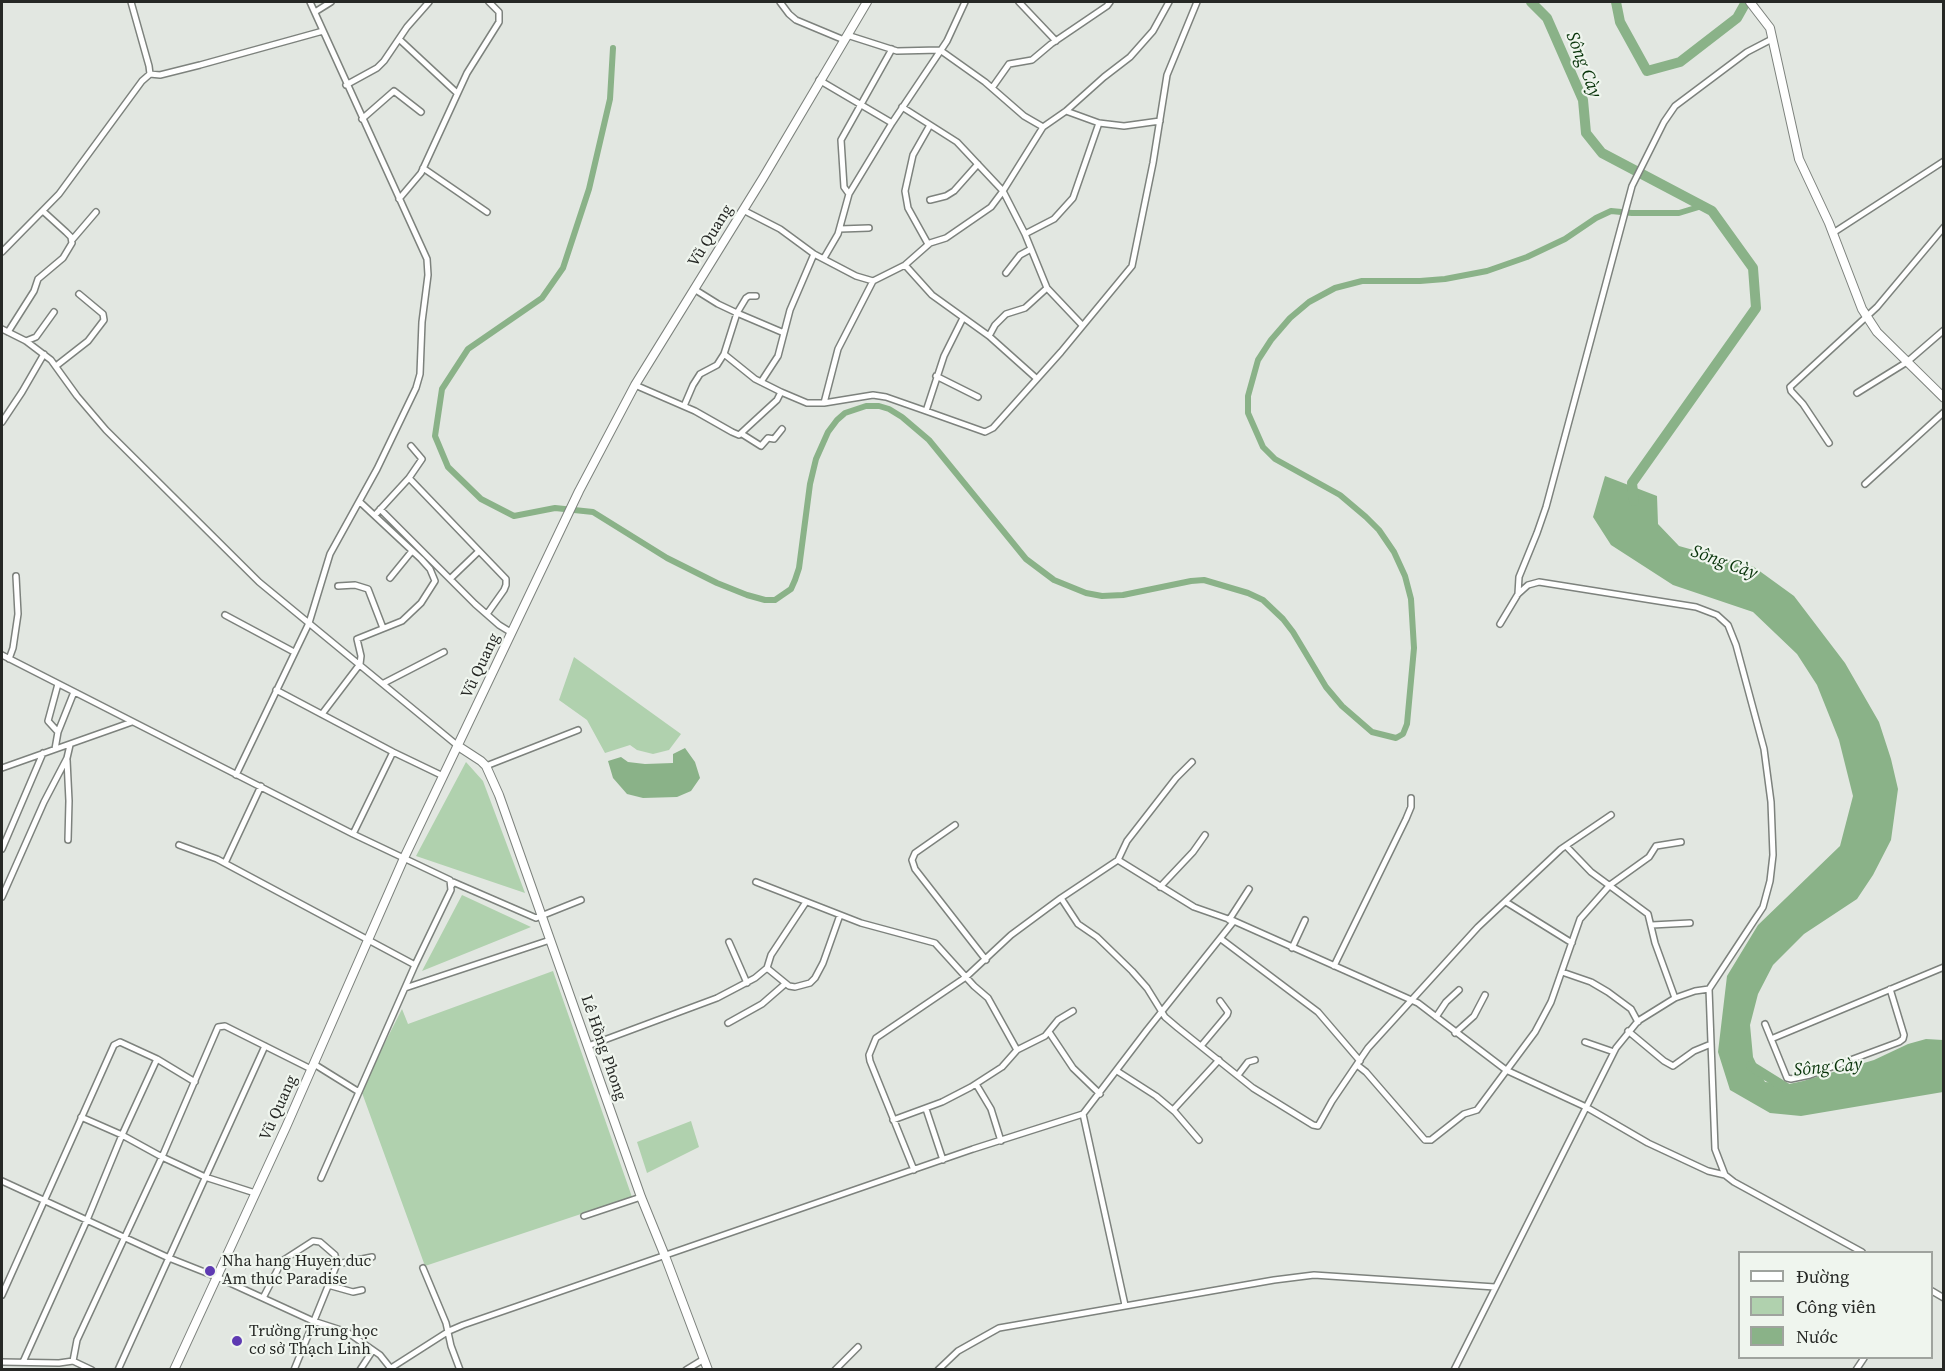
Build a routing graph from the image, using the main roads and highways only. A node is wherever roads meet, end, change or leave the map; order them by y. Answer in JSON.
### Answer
{"nodes":[{"id":1,"x":867,"y":2,"type":"edge"},
{"id":2,"x":1750,"y":2,"type":"edge"},
{"id":3,"x":1944,"y":398,"type":"edge"},
{"id":4,"x":458,"y":746,"type":"junction"},
{"id":5,"x":174,"y":1370,"type":"edge"},
{"id":6,"x":708,"y":1370,"type":"edge"}],
"edges":[{"from":1,"to":4,"type":"main road","name":"Vũ Quang"},
{"from":2,"to":3,"type":"main road"},
{"from":4,"to":5,"type":"main road","name":"Vũ Quang"},
{"from":4,"to":6,"type":"main road","name":"Lê Hồng Phong"}]}
